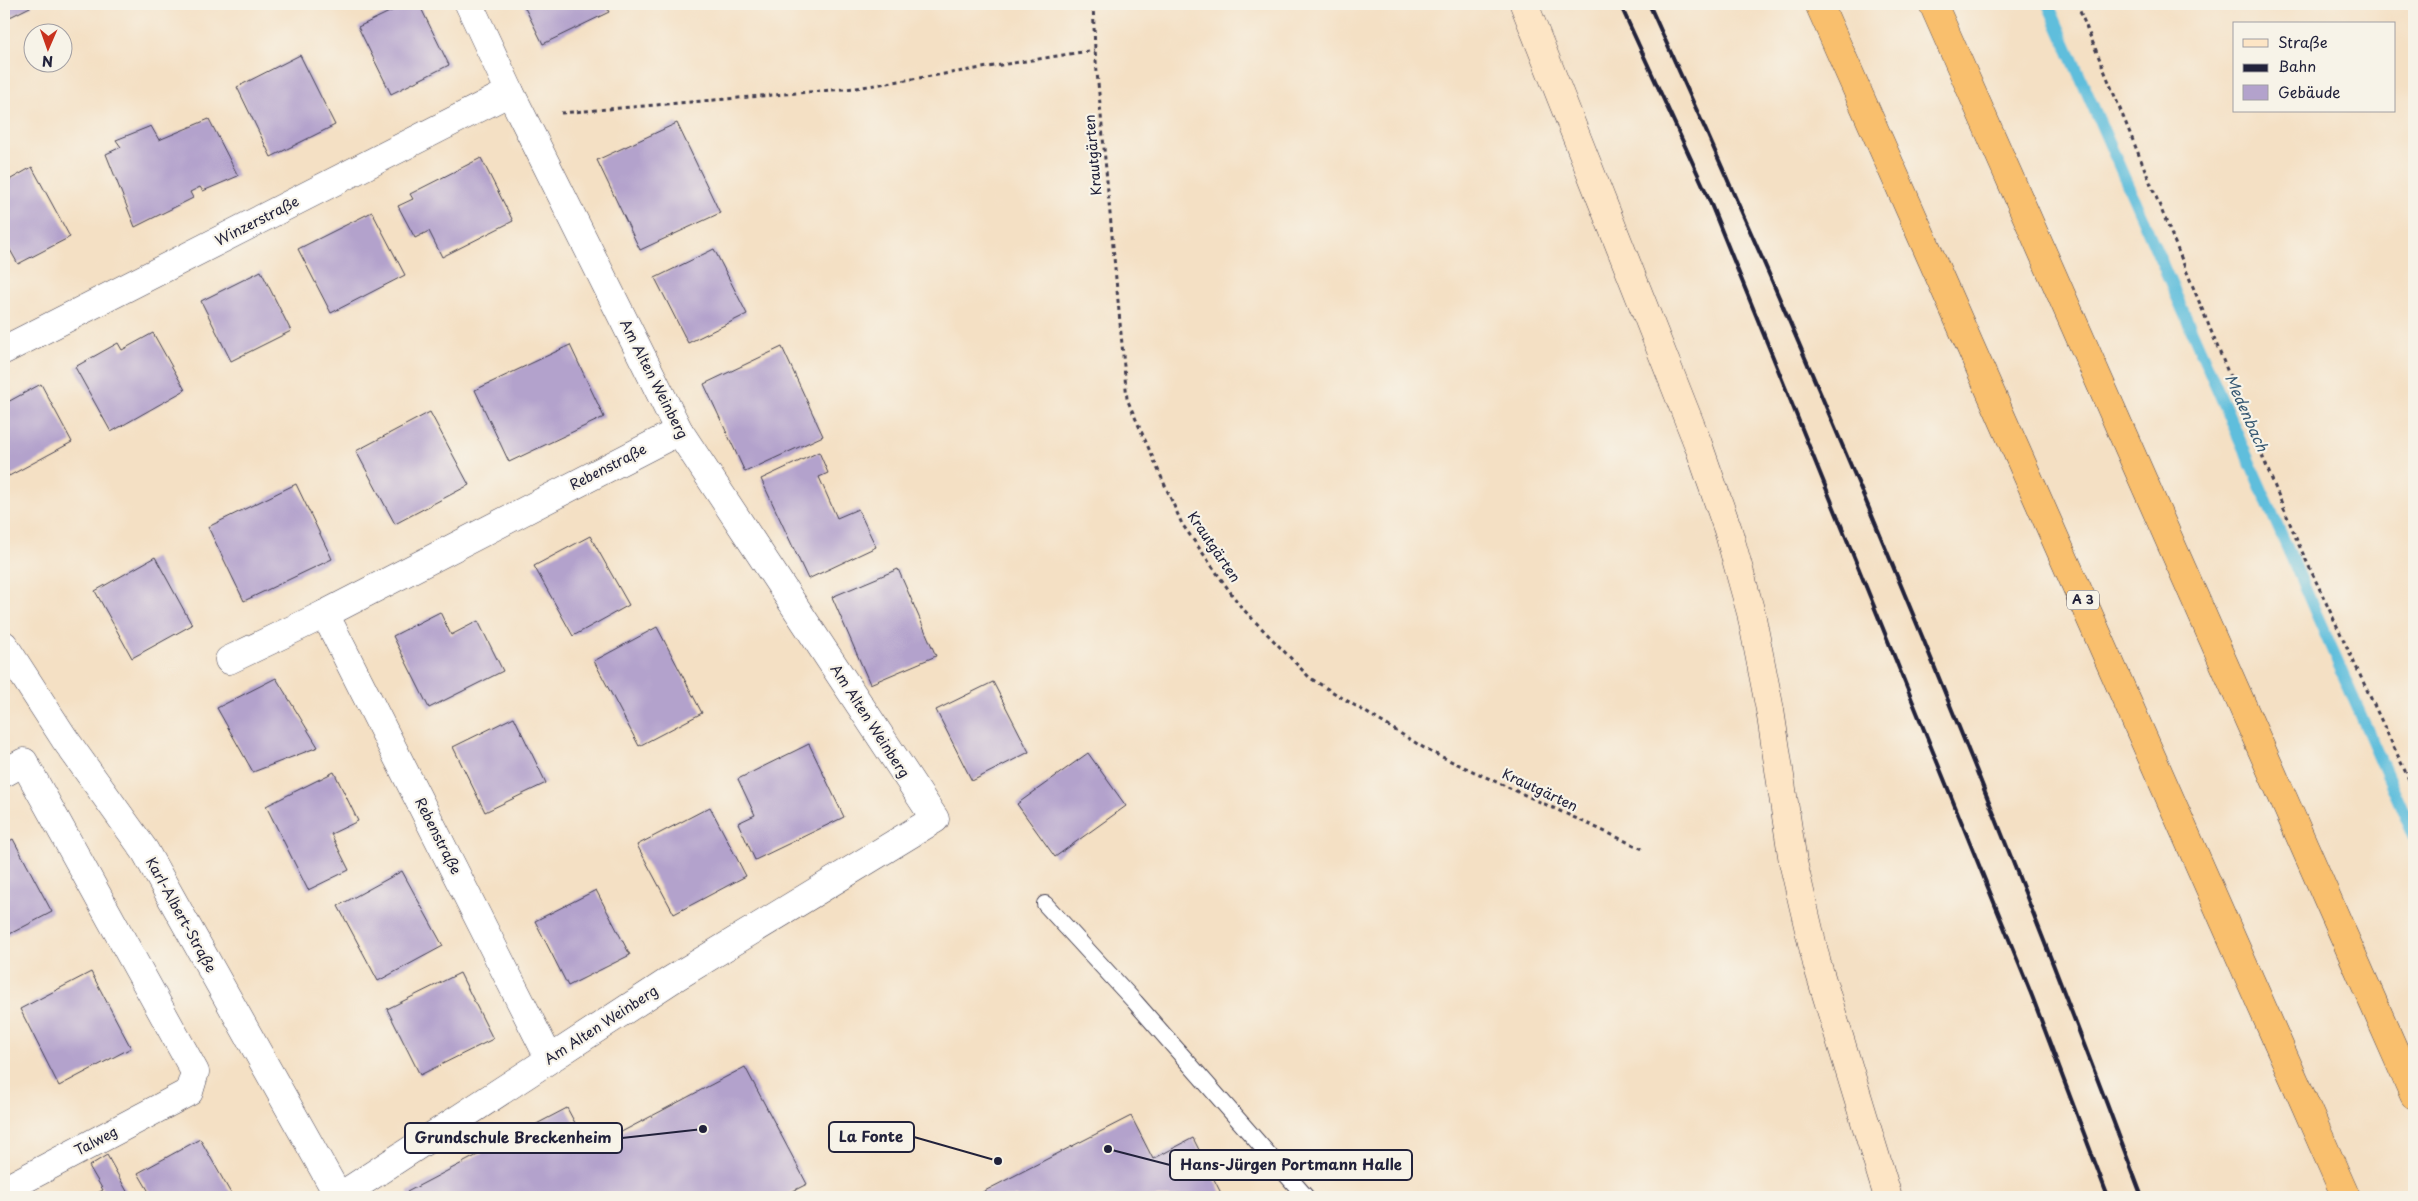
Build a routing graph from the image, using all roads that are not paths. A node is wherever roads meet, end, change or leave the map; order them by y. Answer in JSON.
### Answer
{"nodes":[{"id":1,"x":469,"y":4,"type":"edge"},
{"id":2,"x":1524,"y":4,"type":"edge"},
{"id":3,"x":1819,"y":4,"type":"edge"},
{"id":4,"x":1933,"y":4,"type":"edge"},
{"id":5,"x":510,"y":92,"type":"junction"},
{"id":6,"x":4,"y":350,"type":"edge"},
{"id":7,"x":678,"y":431,"type":"junction"},
{"id":8,"x":325,"y":614,"type":"junction"},
{"id":9,"x":4,"y":645,"type":"edge"},
{"id":10,"x":229,"y":660,"type":"dead end"},
{"id":11,"x":14,"y":767,"type":"edge"},
{"id":12,"x":1045,"y":904,"type":"dead end"},
{"id":13,"x":550,"y":1058,"type":"junction"},
{"id":14,"x":2414,"y":1094,"type":"edge"},
{"id":15,"x":4,"y":1190,"type":"edge"},
{"id":16,"x":339,"y":1197,"type":"edge"},
{"id":17,"x":1306,"y":1197,"type":"edge"},
{"id":18,"x":1888,"y":1197,"type":"edge"},
{"id":19,"x":2346,"y":1197,"type":"edge"}],
"edges":[{"from":1,"to":5,"type":"street","name":"Am Alten Weinberg"},
{"from":2,"to":18,"type":"main road"},
{"from":3,"to":19,"type":"highway","number":"A 3"},
{"from":4,"to":14,"type":"highway"},
{"from":5,"to":6,"type":"street","name":"Winzerstraße"},
{"from":5,"to":7,"type":"street","name":"Am Alten Weinberg"},
{"from":7,"to":8,"type":"street","name":"Rebenstraße"},
{"from":7,"to":13,"type":"street","name":"Am Alten Weinberg"},
{"from":8,"to":10,"type":"street","name":"Rebenstraße"},
{"from":8,"to":13,"type":"street","name":"Rebenstraße"},
{"from":9,"to":16,"type":"street","name":"Karl-Albert-Straße"},
{"from":11,"to":15,"type":"street","name":"Talweg"},
{"from":12,"to":17,"type":"lane"},
{"from":13,"to":16,"type":"street","name":"Am Alten Weinberg"}]}
